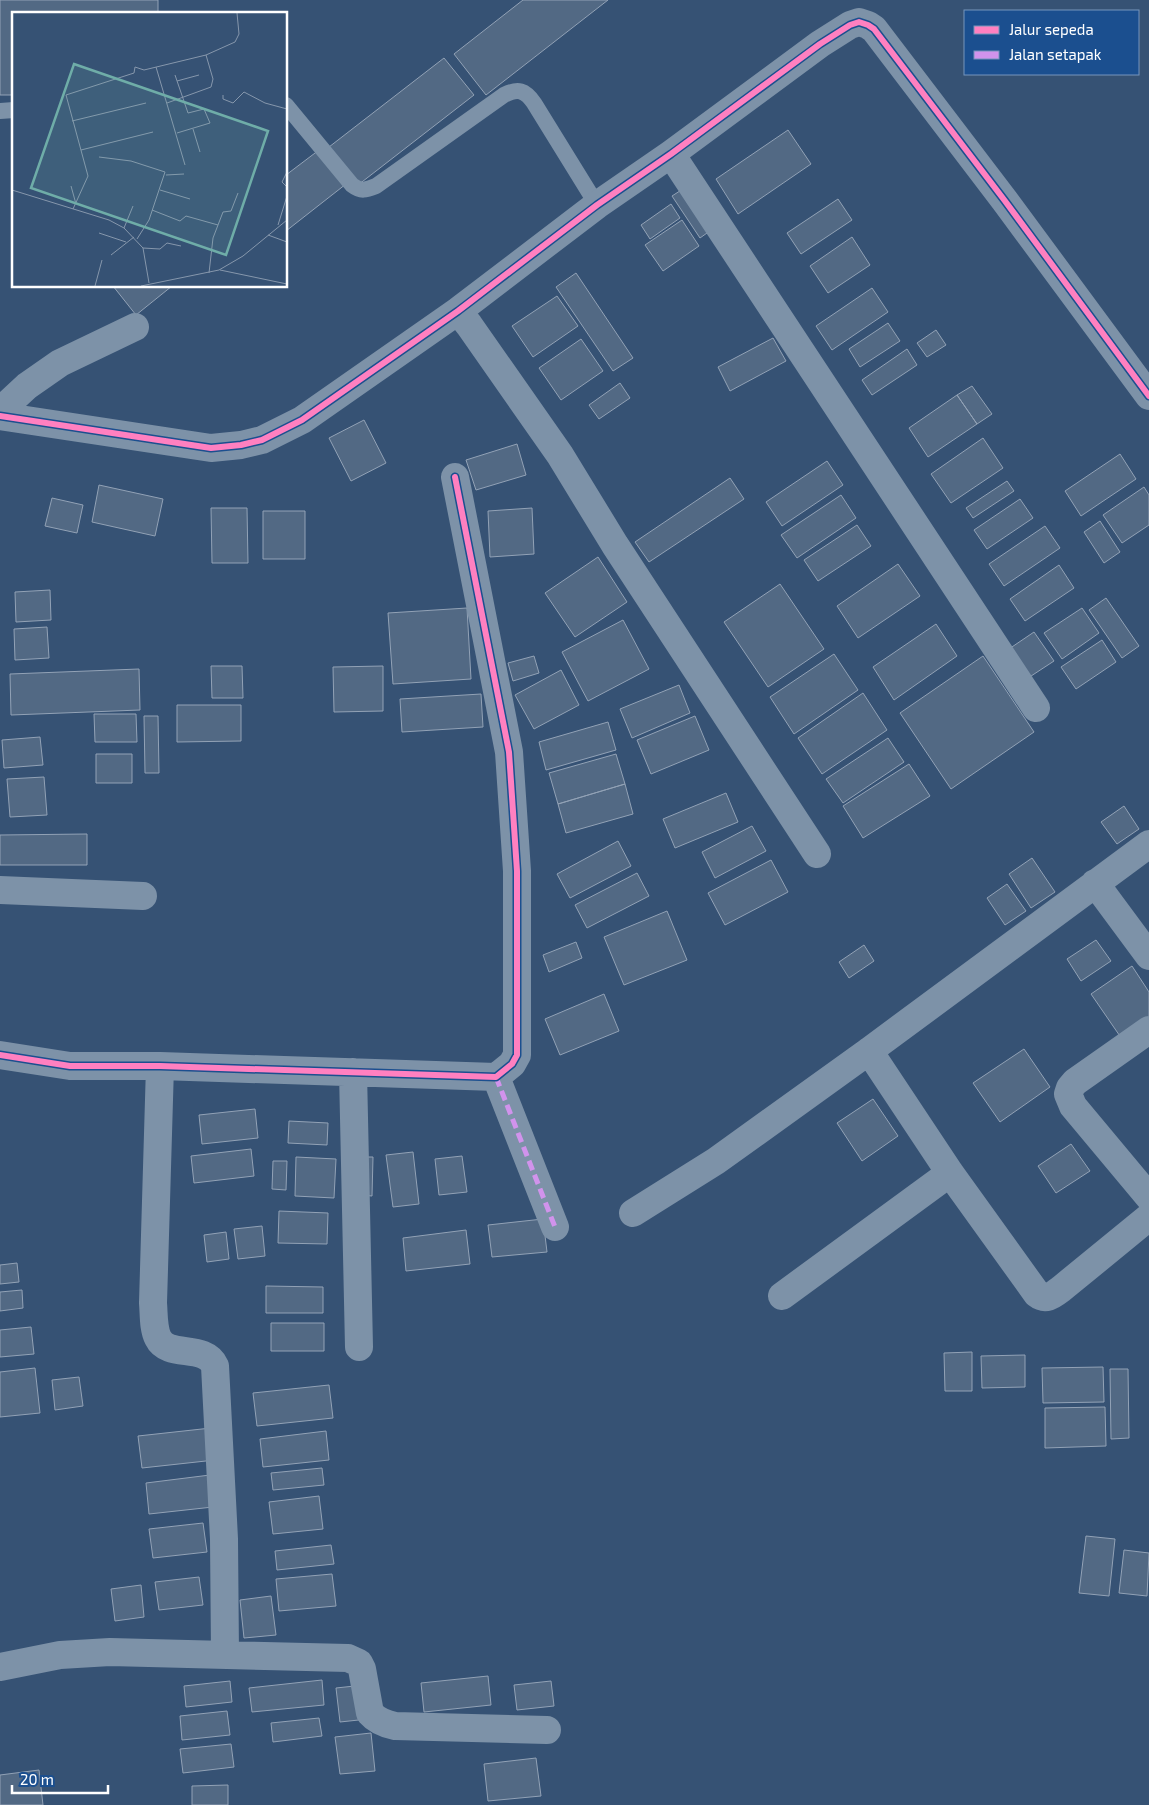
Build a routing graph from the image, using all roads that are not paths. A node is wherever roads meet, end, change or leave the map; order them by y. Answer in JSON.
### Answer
{"nodes":[{"id":1,"x":288,"y":107,"type":"edge"},
{"id":2,"x":671,"y":154,"type":"junction"},
{"id":3,"x":597,"y":205,"type":"junction"},
{"id":4,"x":458,"y":311,"type":"junction"},
{"id":5,"x":135,"y":327,"type":"dead end"},
{"id":6,"x":1149,"y":396,"type":"edge"},
{"id":7,"x":0,"y":411,"type":"edge"},
{"id":8,"x":0,"y":416,"type":"edge"},
{"id":9,"x":455,"y":478,"type":"dead end"},
{"id":10,"x":1036,"y":708,"type":"dead end"},
{"id":11,"x":1149,"y":844,"type":"edge"},
{"id":12,"x":817,"y":854,"type":"dead end"},
{"id":13,"x":1095,"y":884,"type":"junction"},
{"id":14,"x":0,"y":890,"type":"edge"},
{"id":15,"x":144,"y":896,"type":"dead end"},
{"id":16,"x":1149,"y":956,"type":"edge"},
{"id":17,"x":1149,"y":1030,"type":"edge"},
{"id":18,"x":870,"y":1051,"type":"junction"},
{"id":19,"x":0,"y":1055,"type":"edge"},
{"id":20,"x":160,"y":1066,"type":"junction"},
{"id":21,"x":353,"y":1072,"type":"junction"},
{"id":22,"x":496,"y":1078,"type":"junction"},
{"id":23,"x":950,"y":1173,"type":"junction"},
{"id":24,"x":1149,"y":1197,"type":"edge"},
{"id":25,"x":633,"y":1213,"type":"dead end"},
{"id":26,"x":1149,"y":1217,"type":"edge"},
{"id":27,"x":555,"y":1227,"type":"dead end"},
{"id":28,"x":782,"y":1296,"type":"dead end"},
{"id":29,"x":358,"y":1347,"type":"dead end"},
{"id":30,"x":225,"y":1655,"type":"junction"},
{"id":31,"x":0,"y":1666,"type":"edge"},
{"id":32,"x":547,"y":1730,"type":"dead end"}],
"edges":[{"from":1,"to":3,"type":"lane"},
{"from":2,"to":3,"type":"street"},
{"from":2,"to":6,"type":"street"},
{"from":2,"to":10,"type":"street"},
{"from":3,"to":4,"type":"street"},
{"from":4,"to":8,"type":"street"},
{"from":4,"to":12,"type":"street"},
{"from":5,"to":7,"type":"street"},
{"from":9,"to":22,"type":"street"},
{"from":11,"to":13,"type":"street"},
{"from":13,"to":16,"type":"street"},
{"from":13,"to":18,"type":"street"},
{"from":14,"to":15,"type":"street"},
{"from":17,"to":24,"type":"street"},
{"from":18,"to":23,"type":"street"},
{"from":18,"to":25,"type":"street"},
{"from":19,"to":20,"type":"street"},
{"from":20,"to":21,"type":"street"},
{"from":20,"to":30,"type":"street"},
{"from":21,"to":22,"type":"street"},
{"from":21,"to":29,"type":"street"},
{"from":22,"to":27,"type":"street"},
{"from":23,"to":26,"type":"street"},
{"from":23,"to":28,"type":"street"},
{"from":30,"to":31,"type":"street"},
{"from":30,"to":32,"type":"street"}]}
